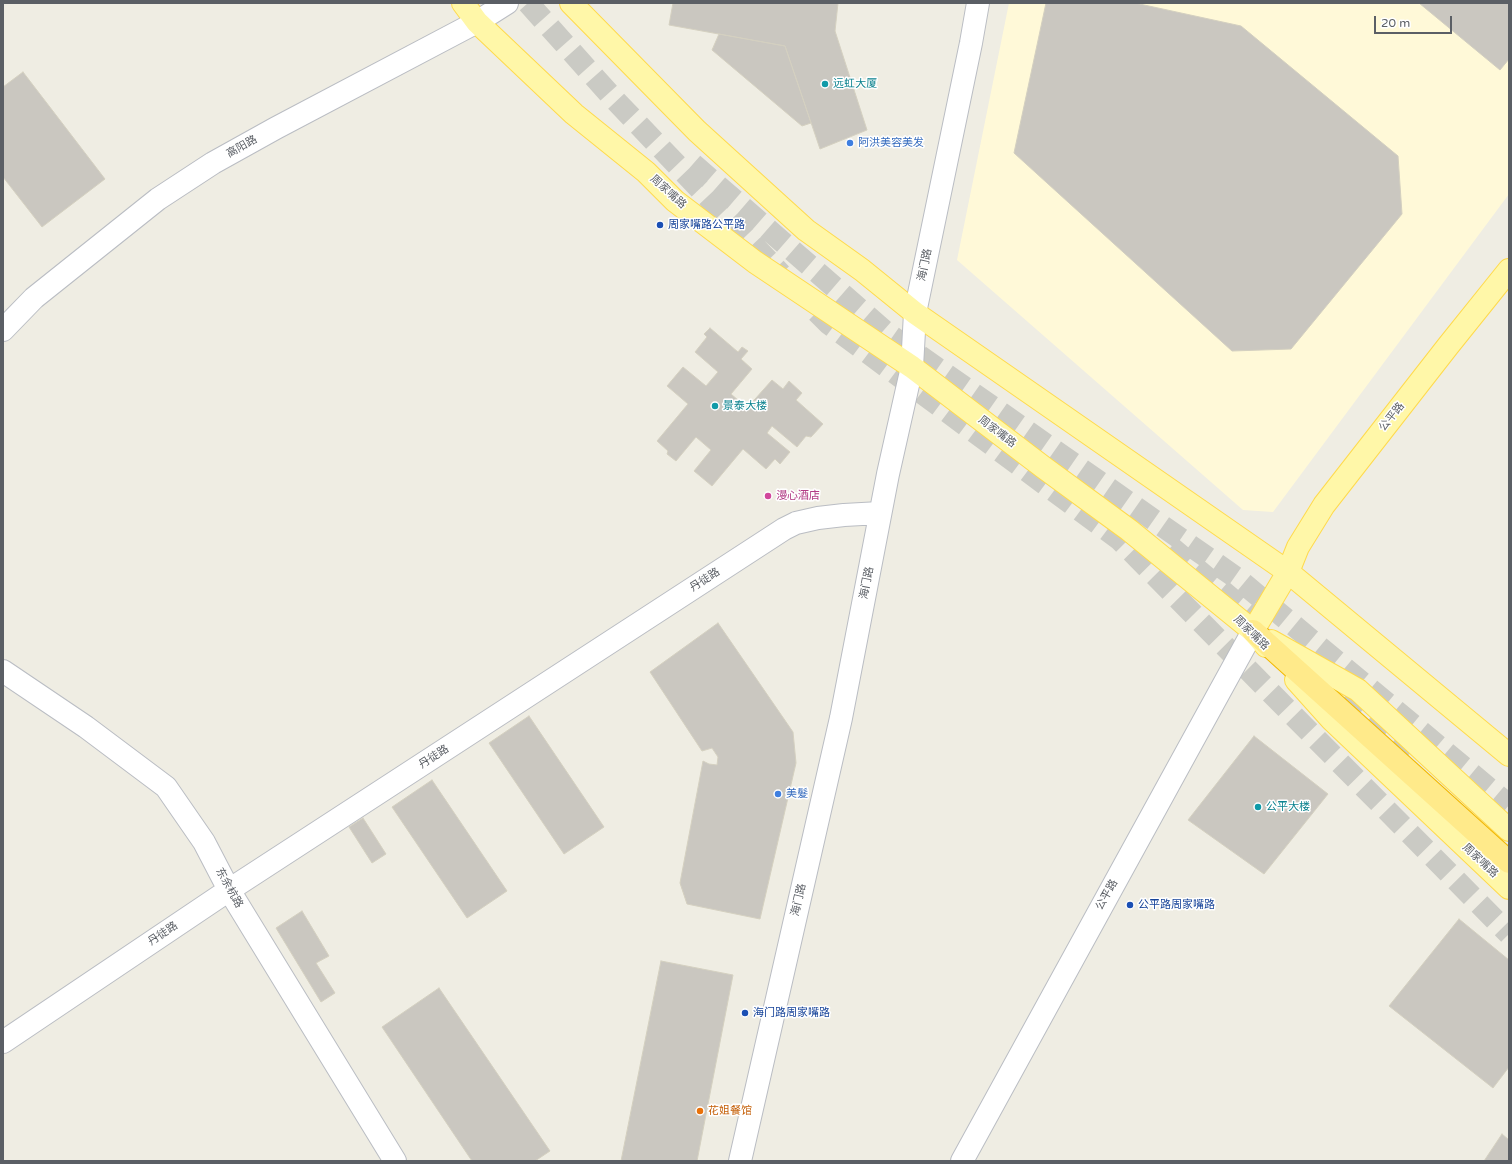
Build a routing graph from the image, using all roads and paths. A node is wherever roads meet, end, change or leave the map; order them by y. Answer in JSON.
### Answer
{"nodes":[{"id":1,"x":463,"y":3,"type":"edge"},
{"id":2,"x":507,"y":3,"type":"edge"},
{"id":3,"x":572,"y":3,"type":"edge"},
{"id":4,"x":978,"y":3,"type":"edge"},
{"id":5,"x":477,"y":22,"type":"junction"},
{"id":6,"x":1509,"y":270,"type":"edge"},
{"id":7,"x":915,"y":313,"type":"junction"},
{"id":8,"x":3,"y":330,"type":"edge"},
{"id":9,"x":912,"y":367,"type":"junction"},
{"id":10,"x":880,"y":513,"type":"junction"},
{"id":11,"x":1288,"y":572,"type":"junction"},
{"id":12,"x":1253,"y":631,"type":"junction"},
{"id":13,"x":3,"y":671,"type":"edge"},
{"id":14,"x":1509,"y":755,"type":"edge"},
{"id":15,"x":1509,"y":830,"type":"edge"},
{"id":16,"x":1509,"y":862,"type":"edge"},
{"id":17,"x":1509,"y":888,"type":"edge"},
{"id":18,"x":229,"y":890,"type":"junction"},
{"id":19,"x":3,"y":1042,"type":"edge"},
{"id":20,"x":395,"y":1161,"type":"edge"},
{"id":21,"x":740,"y":1161,"type":"edge"},
{"id":22,"x":962,"y":1161,"type":"edge"}],
"edges":[{"from":1,"to":5,"type":"main road","name":"周家嘴路"},
{"from":2,"to":5,"type":"street","name":"高阳路"},
{"from":3,"to":7,"type":"main road"},
{"from":4,"to":7,"type":"street","name":"海门路"},
{"from":5,"to":8,"type":"street","name":"高阳路"},
{"from":5,"to":9,"type":"main road","name":"周家嘴路"},
{"from":6,"to":11,"type":"main road","name":"公平路"},
{"from":7,"to":9,"type":"street","name":"海门路"},
{"from":7,"to":11,"type":"main road"},
{"from":9,"to":10,"type":"street","name":"海门路"},
{"from":9,"to":12,"type":"main road","name":"周家嘴路"},
{"from":10,"to":18,"type":"street","name":"丹徒路"},
{"from":10,"to":21,"type":"street","name":"海门路"},
{"from":11,"to":12,"type":"main road","name":"公平路"},
{"from":11,"to":14,"type":"main road"},
{"from":12,"to":15,"type":"main road"},
{"from":12,"to":16,"type":"highway"},
{"from":12,"to":17,"type":"main road","name":"周家嘴路"},
{"from":12,"to":22,"type":"street","name":"公平路"},
{"from":13,"to":18,"type":"street","name":"东余杭路"},
{"from":18,"to":19,"type":"street","name":"丹徒路"},
{"from":18,"to":20,"type":"street","name":"东余杭路"}]}
